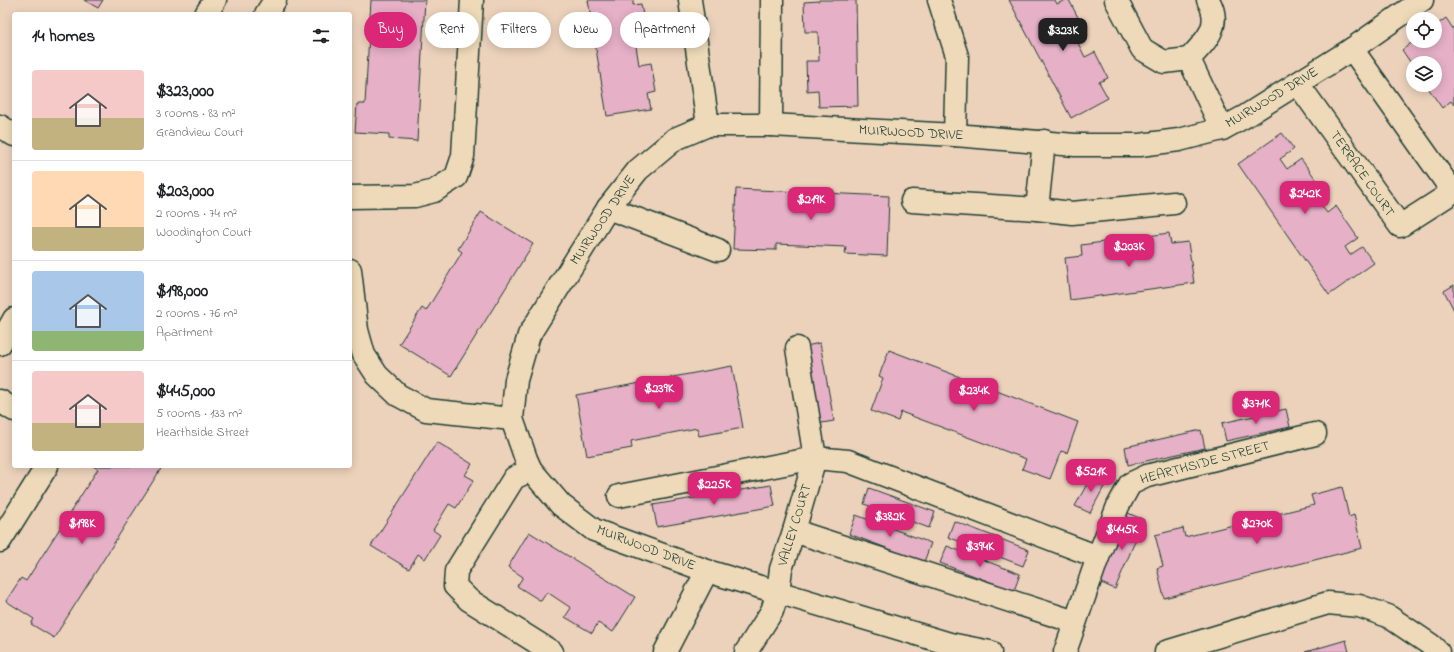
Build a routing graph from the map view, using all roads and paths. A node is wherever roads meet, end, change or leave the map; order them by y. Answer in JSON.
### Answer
{"nodes":[{"id":1,"x":215,"y":0,"type":"edge"},
{"id":2,"x":274,"y":0,"type":"edge"},
{"id":3,"x":472,"y":0,"type":"edge"},
{"id":4,"x":690,"y":0,"type":"edge"},
{"id":5,"x":772,"y":0,"type":"edge"},
{"id":6,"x":939,"y":0,"type":"edge"},
{"id":7,"x":1116,"y":0,"type":"edge"},
{"id":8,"x":1208,"y":0,"type":"edge"},
{"id":9,"x":1422,"y":0,"type":"edge"},
{"id":10,"x":207,"y":12,"type":"edge"},
{"id":11,"x":267,"y":12,"type":"edge"},
{"id":12,"x":1352,"y":49,"type":"junction"},
{"id":13,"x":1189,"y":59,"type":"junction"},
{"id":14,"x":1298,"y":84,"type":"junction"},
{"id":15,"x":708,"y":125,"type":"junction"},
{"id":16,"x":771,"y":125,"type":"junction"},
{"id":17,"x":0,"y":126,"type":"edge"},
{"id":18,"x":1222,"y":129,"type":"junction"},
{"id":19,"x":12,"y":134,"type":"edge"},
{"id":20,"x":955,"y":135,"type":"junction"},
{"id":21,"x":1044,"y":141,"type":"junction"},
{"id":22,"x":352,"y":197,"type":"edge"},
{"id":23,"x":912,"y":201,"type":"dead end"},
{"id":24,"x":1174,"y":203,"type":"dead end"},
{"id":25,"x":608,"y":208,"type":"junction"},
{"id":26,"x":1037,"y":209,"type":"junction"},
{"id":27,"x":718,"y":250,"type":"dead end"},
{"id":28,"x":352,"y":287,"type":"edge"},
{"id":29,"x":12,"y":323,"type":"edge"},
{"id":30,"x":0,"y":344,"type":"edge"},
{"id":31,"x":796,"y":348,"type":"dead end"},
{"id":32,"x":0,"y":401,"type":"edge"},
{"id":33,"x":12,"y":409,"type":"edge"},
{"id":34,"x":512,"y":419,"type":"junction"},
{"id":35,"x":1315,"y":434,"type":"dead end"},
{"id":36,"x":815,"y":458,"type":"junction"},
{"id":37,"x":46,"y":468,"type":"edge"},
{"id":38,"x":531,"y":470,"type":"junction"},
{"id":39,"x":619,"y":496,"type":"dead end"},
{"id":40,"x":794,"y":531,"type":"junction"},
{"id":41,"x":0,"y":542,"type":"edge"},
{"id":42,"x":1098,"y":557,"type":"junction"},
{"id":43,"x":707,"y":571,"type":"junction"},
{"id":44,"x":778,"y":592,"type":"junction"},
{"id":45,"x":1074,"y":622,"type":"junction"},
{"id":46,"x":552,"y":652,"type":"edge"},
{"id":47,"x":665,"y":652,"type":"edge"},
{"id":48,"x":746,"y":652,"type":"edge"},
{"id":49,"x":990,"y":652,"type":"edge"},
{"id":50,"x":1065,"y":652,"type":"edge"},
{"id":51,"x":1166,"y":652,"type":"edge"},
{"id":52,"x":1438,"y":652,"type":"edge"}],
"edges":[{"from":1,"to":10,"type":"street"},
{"from":2,"to":11,"type":"street"},
{"from":3,"to":22,"type":"street"},
{"from":4,"to":15,"type":"street"},
{"from":5,"to":16,"type":"street"},
{"from":6,"to":20,"type":"street"},
{"from":7,"to":13,"type":"street"},
{"from":8,"to":13,"type":"street"},
{"from":9,"to":12,"type":"street","name":"MUIRWOOD DRIVE"},
{"from":12,"to":14,"type":"street","name":"MUIRWOOD DRIVE"},
{"from":12,"to":14,"type":"street","name":"TERRACE COURT"},
{"from":13,"to":18,"type":"street"},
{"from":14,"to":18,"type":"street","name":"MUIRWOOD DRIVE"},
{"from":15,"to":16,"type":"street","name":"MUIRWOOD DRIVE"},
{"from":15,"to":25,"type":"street","name":"MUIRWOOD DRIVE"},
{"from":16,"to":20,"type":"street","name":"MUIRWOOD DRIVE"},
{"from":17,"to":19,"type":"street"},
{"from":18,"to":21,"type":"street","name":"MUIRWOOD DRIVE"},
{"from":20,"to":21,"type":"street","name":"MUIRWOOD DRIVE"},
{"from":21,"to":26,"type":"street"},
{"from":23,"to":26,"type":"street"},
{"from":24,"to":26,"type":"street"},
{"from":25,"to":27,"type":"street"},
{"from":25,"to":34,"type":"street","name":"MUIRWOOD DRIVE"},
{"from":28,"to":34,"type":"street"},
{"from":29,"to":30,"type":"street"},
{"from":31,"to":36,"type":"street"},
{"from":32,"to":33,"type":"street"},
{"from":34,"to":38,"type":"street","name":"MUIRWOOD DRIVE"},
{"from":35,"to":42,"type":"street","name":"HEARTHSIDE STREET"},
{"from":36,"to":39,"type":"street"},
{"from":36,"to":40,"type":"street","name":"VALLEY COURT"},
{"from":36,"to":42,"type":"street"},
{"from":37,"to":41,"type":"street"},
{"from":38,"to":43,"type":"street","name":"MUIRWOOD DRIVE"},
{"from":38,"to":46,"type":"street"},
{"from":40,"to":44,"type":"street","name":"VALLEY COURT"},
{"from":40,"to":45,"type":"street"},
{"from":42,"to":45,"type":"street","name":"HEARTHSIDE STREET"},
{"from":43,"to":44,"type":"street","name":"MUIRWOOD DRIVE"},
{"from":43,"to":47,"type":"street"},
{"from":44,"to":48,"type":"street","name":"VALLEY COURT"},
{"from":44,"to":49,"type":"street","name":"MUIRWOOD DRIVE"},
{"from":45,"to":50,"type":"street","name":"HEARTHSIDE STREET"},
{"from":51,"to":52,"type":"street"}]}
